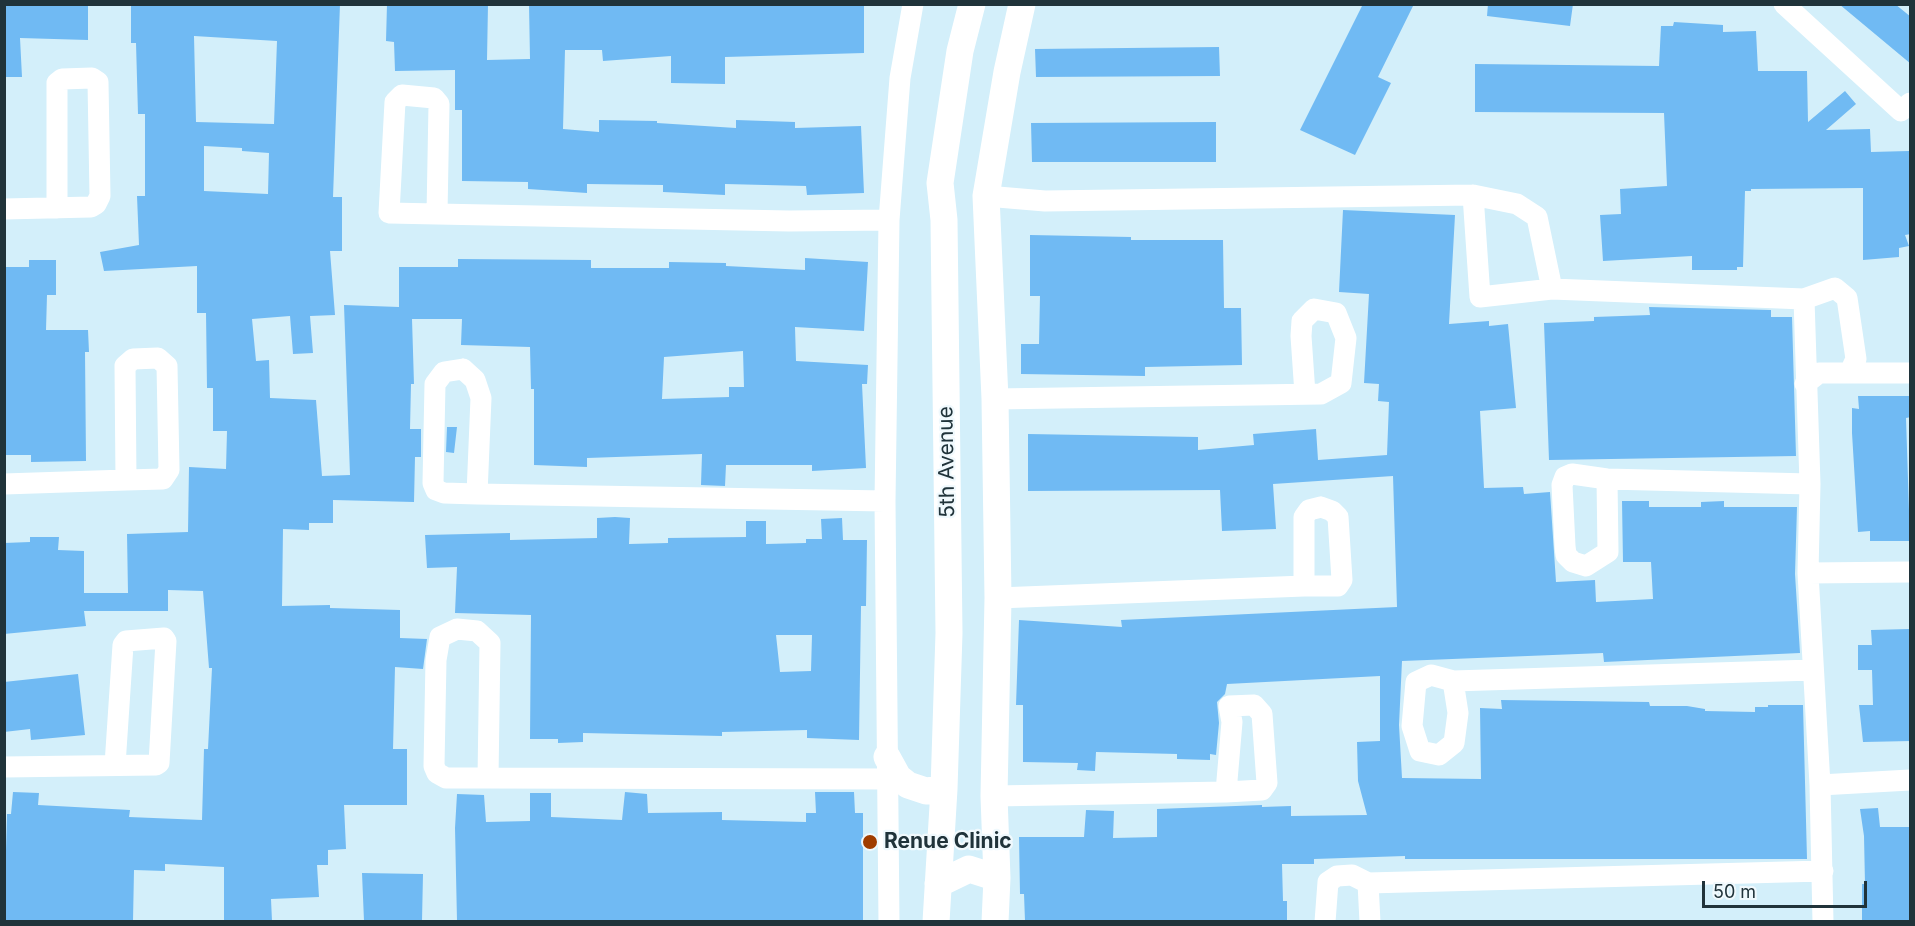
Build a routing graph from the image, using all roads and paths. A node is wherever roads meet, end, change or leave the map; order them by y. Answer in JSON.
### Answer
{"nodes":[{"id":1,"x":913,"y":4,"type":"edge"},
{"id":2,"x":972,"y":4,"type":"edge"},
{"id":3,"x":1022,"y":4,"type":"edge"},
{"id":4,"x":1784,"y":4,"type":"edge"},
{"id":5,"x":1911,"y":103,"type":"edge"},
{"id":6,"x":1473,"y":195,"type":"junction"},
{"id":7,"x":986,"y":196,"type":"junction"},
{"id":8,"x":57,"y":208,"type":"junction"},
{"id":9,"x":4,"y":209,"type":"edge"},
{"id":10,"x":436,"y":214,"type":"junction"},
{"id":11,"x":889,"y":220,"type":"junction"},
{"id":12,"x":1552,"y":289,"type":"junction"},
{"id":13,"x":1804,"y":299,"type":"junction"},
{"id":14,"x":1850,"y":372,"type":"junction"},
{"id":15,"x":1911,"y":373,"type":"edge"},
{"id":16,"x":1805,"y":384,"type":"junction"},
{"id":17,"x":1305,"y":394,"type":"dead end"},
{"id":18,"x":995,"y":399,"type":"junction"},
{"id":19,"x":1607,"y":479,"type":"dead end"},
{"id":20,"x":126,"y":480,"type":"junction"},
{"id":21,"x":4,"y":484,"type":"edge"},
{"id":22,"x":1810,"y":484,"type":"junction"},
{"id":23,"x":477,"y":494,"type":"junction"},
{"id":24,"x":885,"y":501,"type":"junction"},
{"id":25,"x":1911,"y":572,"type":"edge"},
{"id":26,"x":1808,"y":573,"type":"junction"},
{"id":27,"x":1304,"y":586,"type":"dead end"},
{"id":28,"x":998,"y":598,"type":"junction"},
{"id":29,"x":1813,"y":670,"type":"junction"},
{"id":30,"x":1454,"y":681,"type":"dead end"},
{"id":31,"x":115,"y":765,"type":"junction"},
{"id":32,"x":4,"y":767,"type":"edge"},
{"id":33,"x":887,"y":768,"type":"junction"},
{"id":34,"x":488,"y":778,"type":"junction"},
{"id":35,"x":1911,"y":780,"type":"edge"},
{"id":36,"x":1820,"y":785,"type":"junction"},
{"id":37,"x":944,"y":789,"type":"junction"},
{"id":38,"x":1226,"y":792,"type":"dead end"},
{"id":39,"x":994,"y":796,"type":"junction"},
{"id":40,"x":1823,"y":871,"type":"junction"},
{"id":41,"x":997,"y":878,"type":"junction"},
{"id":42,"x":1368,"y":883,"type":"junction"},
{"id":43,"x":938,"y":884,"type":"junction"},
{"id":44,"x":889,"y":921,"type":"edge"},
{"id":45,"x":936,"y":921,"type":"edge"},
{"id":46,"x":995,"y":921,"type":"edge"},
{"id":47,"x":1326,"y":921,"type":"edge"},
{"id":48,"x":1370,"y":921,"type":"edge"},
{"id":49,"x":1823,"y":921,"type":"edge"}],
"edges":[{"from":1,"to":11,"type":"street"},
{"from":2,"to":37,"type":"street","name":"5th Avenue"},
{"from":3,"to":7,"type":"street"},
{"from":4,"to":5,"type":"street"},
{"from":6,"to":7,"type":"street"},
{"from":6,"to":12,"type":"street"},
{"from":6,"to":12,"type":"street"},
{"from":7,"to":18,"type":"street"},
{"from":8,"to":8,"type":"street"},
{"from":8,"to":9,"type":"street"},
{"from":10,"to":10,"type":"street"},
{"from":10,"to":11,"type":"street"},
{"from":11,"to":24,"type":"street"},
{"from":12,"to":13,"type":"street"},
{"from":13,"to":14,"type":"street"},
{"from":13,"to":16,"type":"street"},
{"from":14,"to":15,"type":"street"},
{"from":14,"to":16,"type":"street"},
{"from":16,"to":22,"type":"street"},
{"from":17,"to":18,"type":"street"},
{"from":18,"to":28,"type":"street"},
{"from":19,"to":22,"type":"street"},
{"from":20,"to":20,"type":"street"},
{"from":20,"to":21,"type":"street"},
{"from":22,"to":26,"type":"street"},
{"from":23,"to":23,"type":"street"},
{"from":23,"to":24,"type":"street"},
{"from":24,"to":33,"type":"street"},
{"from":25,"to":26,"type":"street"},
{"from":26,"to":29,"type":"street"},
{"from":27,"to":28,"type":"street"},
{"from":28,"to":39,"type":"street"},
{"from":29,"to":30,"type":"street"},
{"from":29,"to":36,"type":"street"},
{"from":31,"to":31,"type":"street"},
{"from":31,"to":32,"type":"street"},
{"from":33,"to":34,"type":"street"},
{"from":33,"to":37,"type":"street"},
{"from":33,"to":44,"type":"street"},
{"from":34,"to":34,"type":"street"},
{"from":35,"to":36,"type":"street"},
{"from":36,"to":40,"type":"street"},
{"from":37,"to":43,"type":"street","name":"5th Avenue"},
{"from":38,"to":39,"type":"street"},
{"from":39,"to":41,"type":"street"},
{"from":40,"to":42,"type":"street"},
{"from":40,"to":49,"type":"street"},
{"from":41,"to":43,"type":"street"},
{"from":41,"to":46,"type":"street"},
{"from":42,"to":47,"type":"street"},
{"from":42,"to":48,"type":"street"},
{"from":43,"to":45,"type":"street","name":"5th Avenue"}]}
